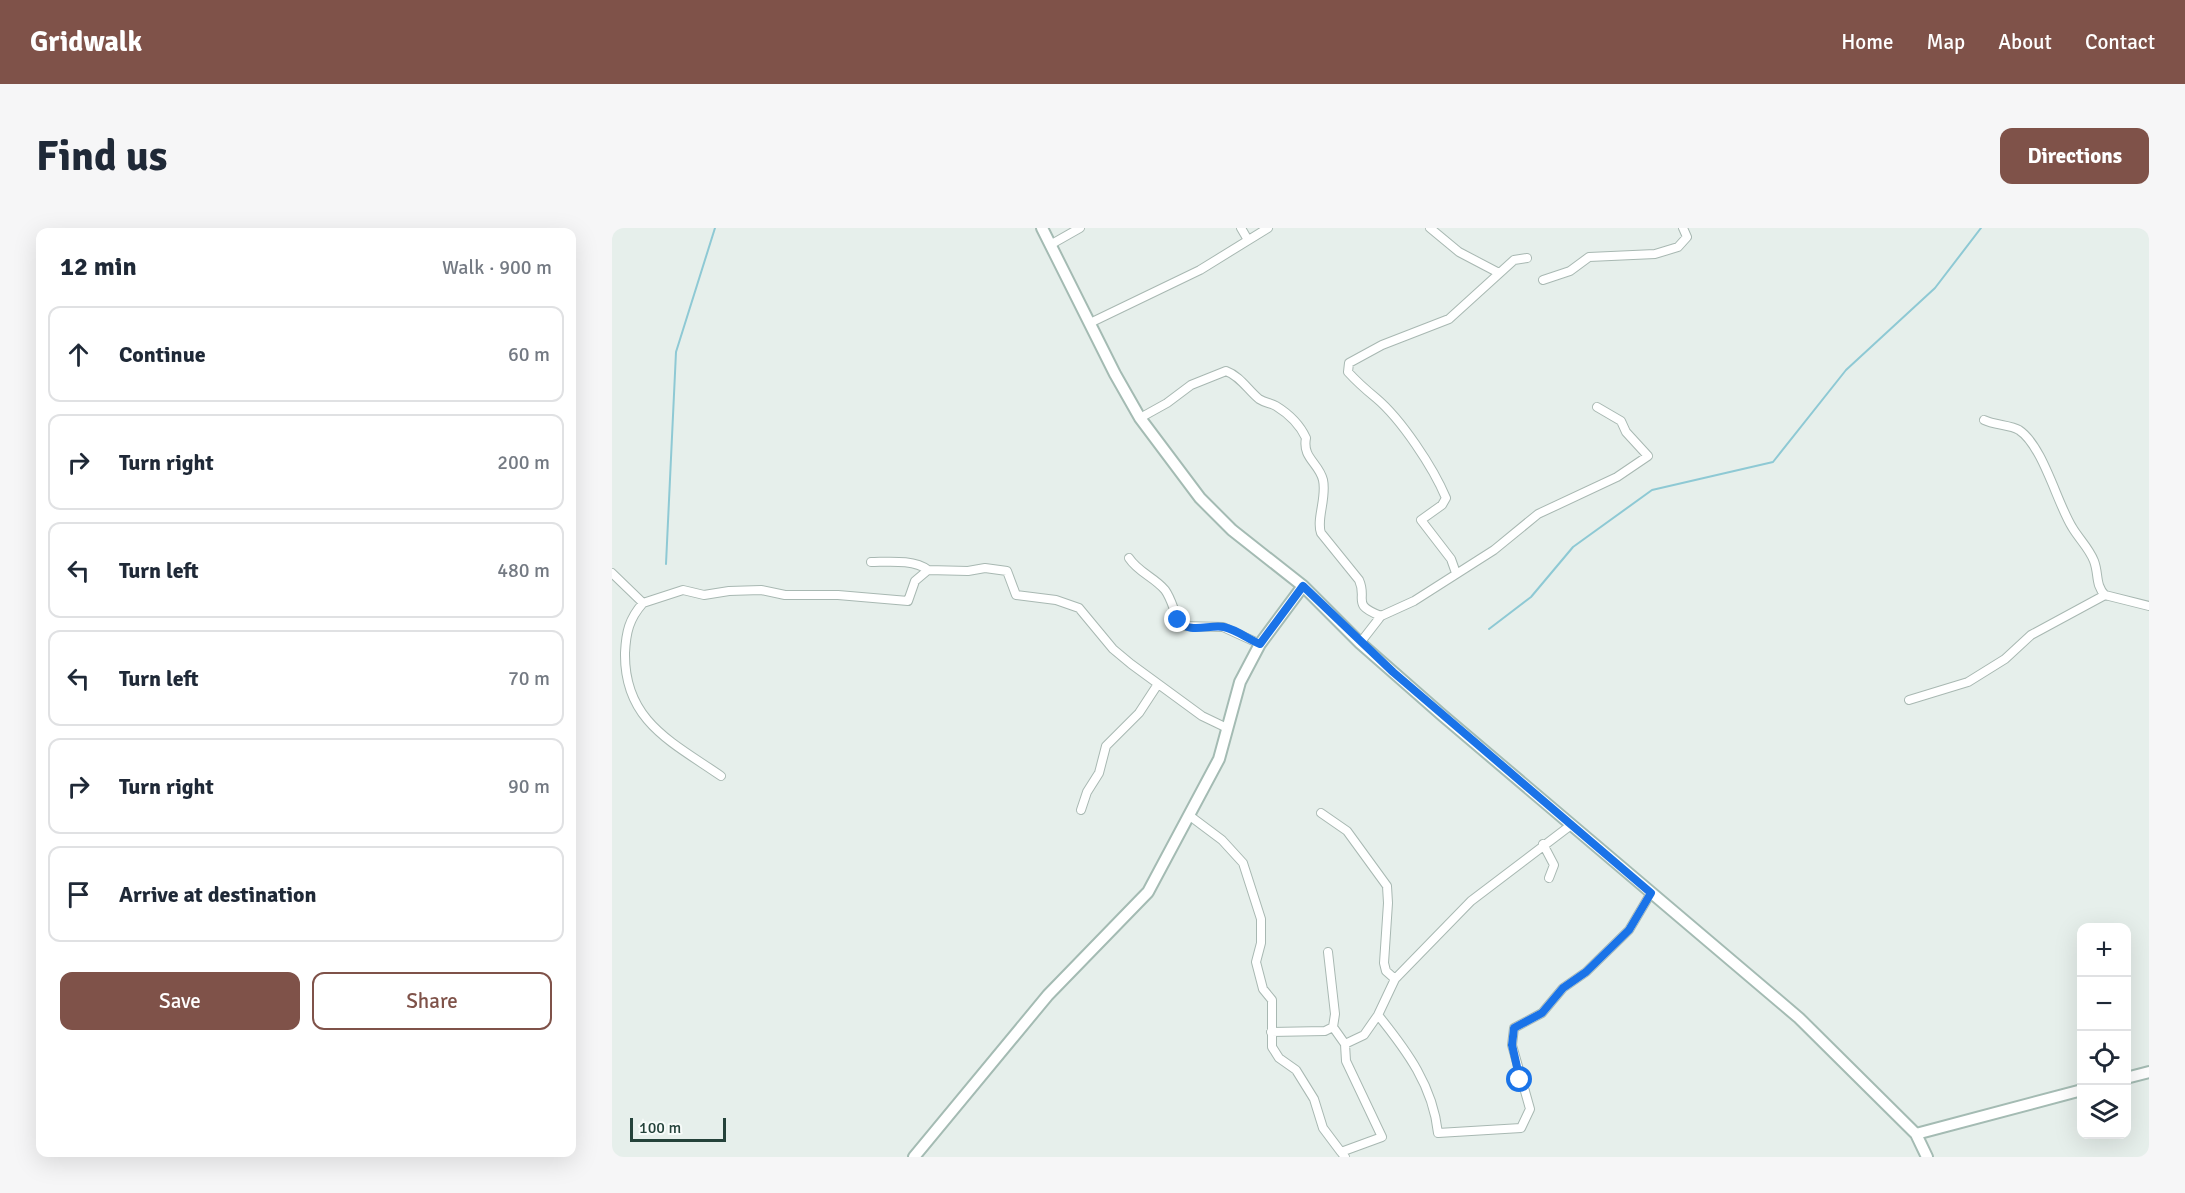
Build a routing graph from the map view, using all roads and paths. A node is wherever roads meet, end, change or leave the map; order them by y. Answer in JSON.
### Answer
{"nodes":[{"id":1,"x":1042,"y":228,"type":"edge"},
{"id":2,"x":1080,"y":228,"type":"edge"},
{"id":3,"x":1241,"y":228,"type":"edge"},
{"id":4,"x":1268,"y":228,"type":"edge"},
{"id":5,"x":1430,"y":228,"type":"edge"},
{"id":6,"x":1683,"y":228,"type":"edge"},
{"id":7,"x":1248,"y":240,"type":"junction"},
{"id":8,"x":1050,"y":244,"type":"junction"},
{"id":9,"x":1527,"y":258,"type":"dead end"},
{"id":10,"x":1499,"y":273,"type":"junction"},
{"id":11,"x":1543,"y":280,"type":"dead end"},
{"id":12,"x":1090,"y":323,"type":"junction"},
{"id":13,"x":1597,"y":407,"type":"dead end"},
{"id":14,"x":1140,"y":418,"type":"junction"},
{"id":15,"x":1984,"y":420,"type":"dead end"},
{"id":16,"x":1129,"y":558,"type":"dead end"},
{"id":17,"x":871,"y":562,"type":"dead end"},
{"id":18,"x":928,"y":570,"type":"junction"},
{"id":19,"x":612,"y":573,"type":"edge"},
{"id":20,"x":1456,"y":573,"type":"junction"},
{"id":21,"x":1303,"y":586,"type":"junction"},
{"id":22,"x":2105,"y":595,"type":"junction"},
{"id":23,"x":643,"y":603,"type":"junction"},
{"id":24,"x":2149,"y":606,"type":"edge"},
{"id":25,"x":1382,"y":615,"type":"junction"},
{"id":26,"x":1360,"y":643,"type":"junction"},
{"id":27,"x":1260,"y":644,"type":"junction"},
{"id":28,"x":1158,"y":684,"type":"junction"},
{"id":29,"x":1908,"y":700,"type":"dead end"},
{"id":30,"x":1227,"y":728,"type":"junction"},
{"id":31,"x":722,"y":776,"type":"dead end"},
{"id":32,"x":1081,"y":810,"type":"dead end"},
{"id":33,"x":1321,"y":813,"type":"dead end"},
{"id":34,"x":1190,"y":816,"type":"junction"},
{"id":35,"x":1571,"y":825,"type":"junction"},
{"id":36,"x":1544,"y":844,"type":"junction"},
{"id":37,"x":1549,"y":878,"type":"dead end"},
{"id":38,"x":1651,"y":893,"type":"junction"},
{"id":39,"x":1328,"y":952,"type":"dead end"},
{"id":40,"x":1395,"y":979,"type":"junction"},
{"id":41,"x":1378,"y":1015,"type":"junction"},
{"id":42,"x":1333,"y":1027,"type":"junction"},
{"id":43,"x":1270,"y":1032,"type":"junction"},
{"id":44,"x":1345,"y":1044,"type":"junction"},
{"id":45,"x":2149,"y":1072,"type":"edge"},
{"id":46,"x":2131,"y":1077,"type":"edge"},
{"id":47,"x":2077,"y":1091,"type":"edge"},
{"id":48,"x":1916,"y":1134,"type":"junction"},
{"id":49,"x":1343,"y":1155,"type":"edge"},
{"id":50,"x":914,"y":1157,"type":"edge"},
{"id":51,"x":1928,"y":1157,"type":"edge"}],
"edges":[{"from":1,"to":8,"type":"main road"},
{"from":2,"to":8,"type":"street"},
{"from":3,"to":7,"type":"street"},
{"from":4,"to":7,"type":"street"},
{"from":5,"to":10,"type":"street"},
{"from":6,"to":11,"type":"street"},
{"from":7,"to":12,"type":"street"},
{"from":8,"to":12,"type":"main road"},
{"from":9,"to":10,"type":"street"},
{"from":10,"to":20,"type":"street"},
{"from":12,"to":14,"type":"main road"},
{"from":13,"to":20,"type":"street"},
{"from":14,"to":21,"type":"main road"},
{"from":14,"to":25,"type":"street"},
{"from":15,"to":22,"type":"street"},
{"from":16,"to":27,"type":"street"},
{"from":17,"to":18,"type":"street"},
{"from":18,"to":23,"type":"street"},
{"from":18,"to":28,"type":"street"},
{"from":19,"to":23,"type":"street"},
{"from":20,"to":25,"type":"street"},
{"from":21,"to":26,"type":"main road"},
{"from":21,"to":27,"type":"main road"},
{"from":22,"to":24,"type":"street"},
{"from":22,"to":29,"type":"street"},
{"from":23,"to":31,"type":"street"},
{"from":25,"to":26,"type":"street"},
{"from":26,"to":35,"type":"main road"},
{"from":27,"to":30,"type":"main road"},
{"from":28,"to":30,"type":"street"},
{"from":28,"to":32,"type":"street"},
{"from":30,"to":34,"type":"main road"},
{"from":33,"to":40,"type":"street"},
{"from":34,"to":43,"type":"street"},
{"from":34,"to":50,"type":"main road"},
{"from":35,"to":36,"type":"street"},
{"from":35,"to":38,"type":"main road"},
{"from":36,"to":37,"type":"street"},
{"from":36,"to":40,"type":"street"},
{"from":38,"to":41,"type":"street"},
{"from":38,"to":48,"type":"main road"},
{"from":39,"to":42,"type":"street"},
{"from":40,"to":41,"type":"street"},
{"from":41,"to":44,"type":"street"},
{"from":42,"to":43,"type":"street"},
{"from":42,"to":44,"type":"street"},
{"from":43,"to":49,"type":"street"},
{"from":44,"to":49,"type":"street"},
{"from":45,"to":46,"type":"main road"},
{"from":47,"to":48,"type":"main road"},
{"from":48,"to":51,"type":"main road"}]}
